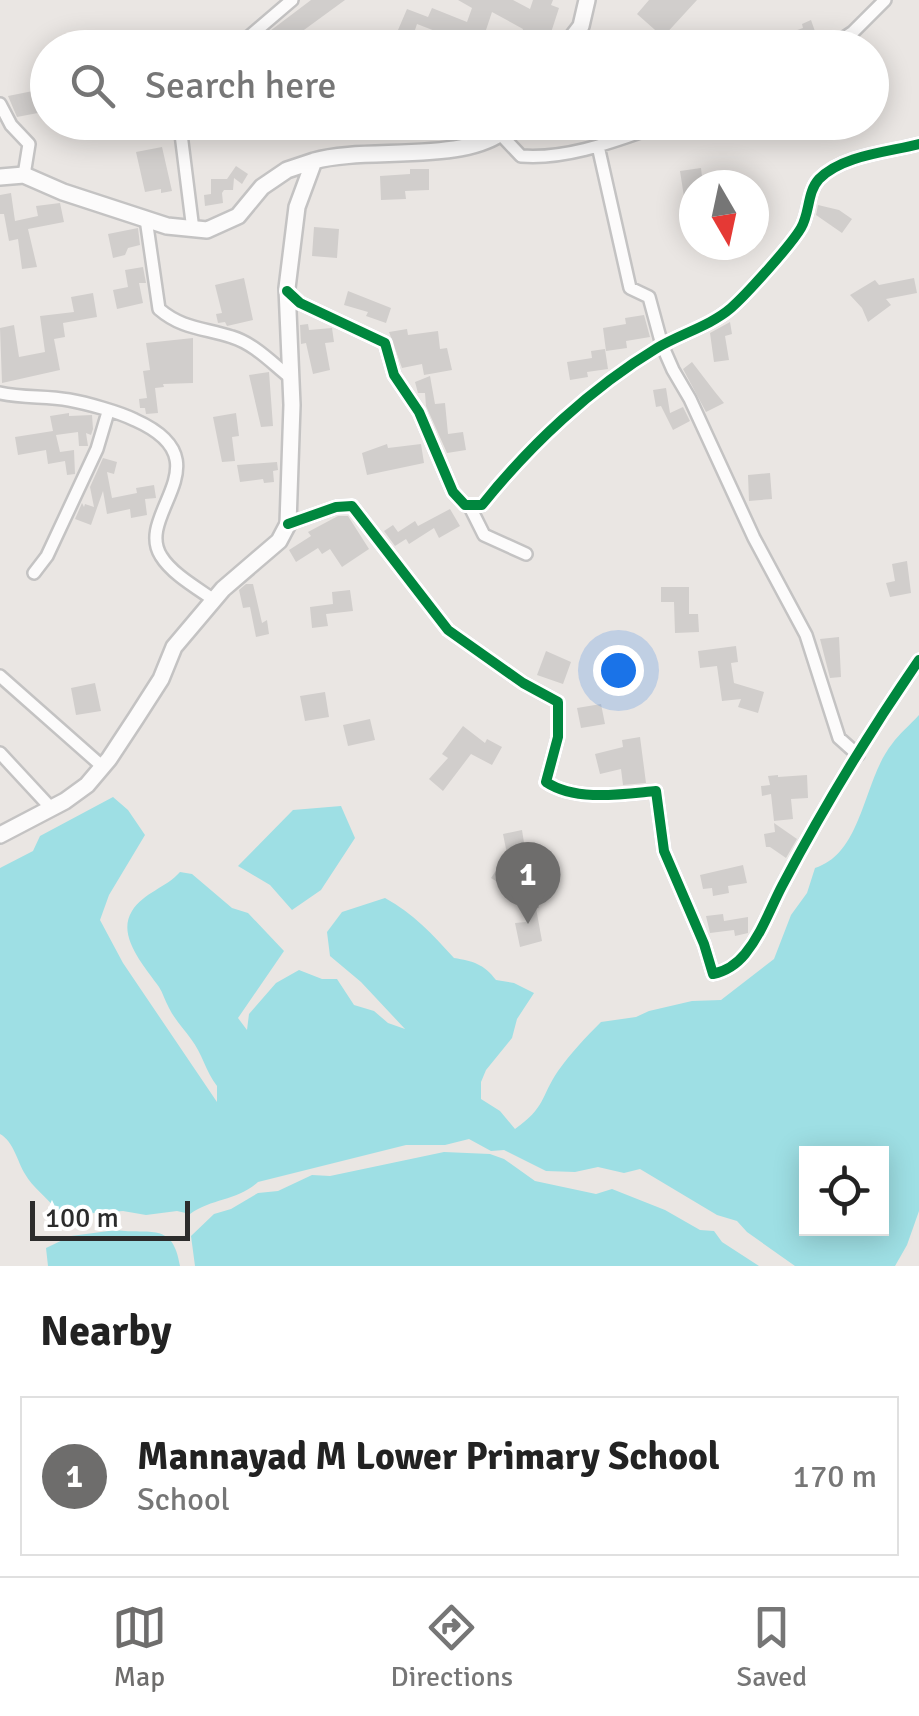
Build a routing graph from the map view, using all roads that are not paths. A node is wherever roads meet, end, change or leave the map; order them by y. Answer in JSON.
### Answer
{"nodes":[{"id":1,"x":292,"y":0,"type":"edge"},
{"id":2,"x":587,"y":0,"type":"edge"},
{"id":3,"x":884,"y":0,"type":"edge"},
{"id":4,"x":257,"y":30,"type":"edge"},
{"id":5,"x":578,"y":30,"type":"edge"},
{"id":6,"x":853,"y":30,"type":"edge"},
{"id":7,"x":0,"y":104,"type":"edge"},
{"id":8,"x":182,"y":140,"type":"edge"},
{"id":9,"x":485,"y":140,"type":"edge"},
{"id":10,"x":506,"y":140,"type":"edge"},
{"id":11,"x":616,"y":140,"type":"edge"},
{"id":12,"x":919,"y":144,"type":"edge"},
{"id":13,"x":598,"y":146,"type":"junction"},
{"id":14,"x":314,"y":161,"type":"junction"},
{"id":15,"x":24,"y":176,"type":"junction"},
{"id":16,"x":0,"y":178,"type":"edge"},
{"id":17,"x":146,"y":219,"type":"junction"},
{"id":18,"x":193,"y":230,"type":"junction"},
{"id":19,"x":287,"y":291,"type":"junction"},
{"id":20,"x":662,"y":345,"type":"junction"},
{"id":21,"x":291,"y":378,"type":"junction"},
{"id":22,"x":0,"y":393,"type":"edge"},
{"id":23,"x":108,"y":412,"type":"junction"},
{"id":24,"x":470,"y":506,"type":"junction"},
{"id":25,"x":288,"y":524,"type":"junction"},
{"id":26,"x":526,"y":554,"type":"dead end"},
{"id":27,"x":34,"y":573,"type":"dead end"},
{"id":28,"x":214,"y":600,"type":"junction"},
{"id":29,"x":919,"y":660,"type":"edge"},
{"id":30,"x":0,"y":676,"type":"edge"},
{"id":31,"x":0,"y":752,"type":"edge"},
{"id":32,"x":858,"y":755,"type":"junction"},
{"id":33,"x":103,"y":767,"type":"junction"},
{"id":34,"x":51,"y":808,"type":"junction"},
{"id":35,"x":0,"y":835,"type":"edge"}],
"edges":[{"from":1,"to":4,"type":"street"},
{"from":2,"to":5,"type":"main road"},
{"from":3,"to":6,"type":"street"},
{"from":7,"to":15,"type":"street"},
{"from":8,"to":18,"type":"street"},
{"from":9,"to":14,"type":"main road"},
{"from":10,"to":13,"type":"street"},
{"from":11,"to":13,"type":"street"},
{"from":12,"to":20,"type":"street"},
{"from":13,"to":20,"type":"street"},
{"from":14,"to":18,"type":"main road"},
{"from":14,"to":19,"type":"main road"},
{"from":15,"to":16,"type":"main road"},
{"from":15,"to":17,"type":"main road"},
{"from":17,"to":18,"type":"main road"},
{"from":17,"to":21,"type":"street"},
{"from":19,"to":21,"type":"main road"},
{"from":19,"to":24,"type":"street"},
{"from":20,"to":24,"type":"street"},
{"from":20,"to":32,"type":"street"},
{"from":21,"to":25,"type":"main road"},
{"from":22,"to":23,"type":"street"},
{"from":23,"to":27,"type":"street"},
{"from":23,"to":28,"type":"street"},
{"from":24,"to":26,"type":"street"},
{"from":25,"to":28,"type":"main road"},
{"from":25,"to":32,"type":"street"},
{"from":28,"to":33,"type":"main road"},
{"from":29,"to":32,"type":"street"},
{"from":30,"to":33,"type":"street"},
{"from":31,"to":34,"type":"street"},
{"from":33,"to":34,"type":"main road"},
{"from":34,"to":35,"type":"main road"}]}
